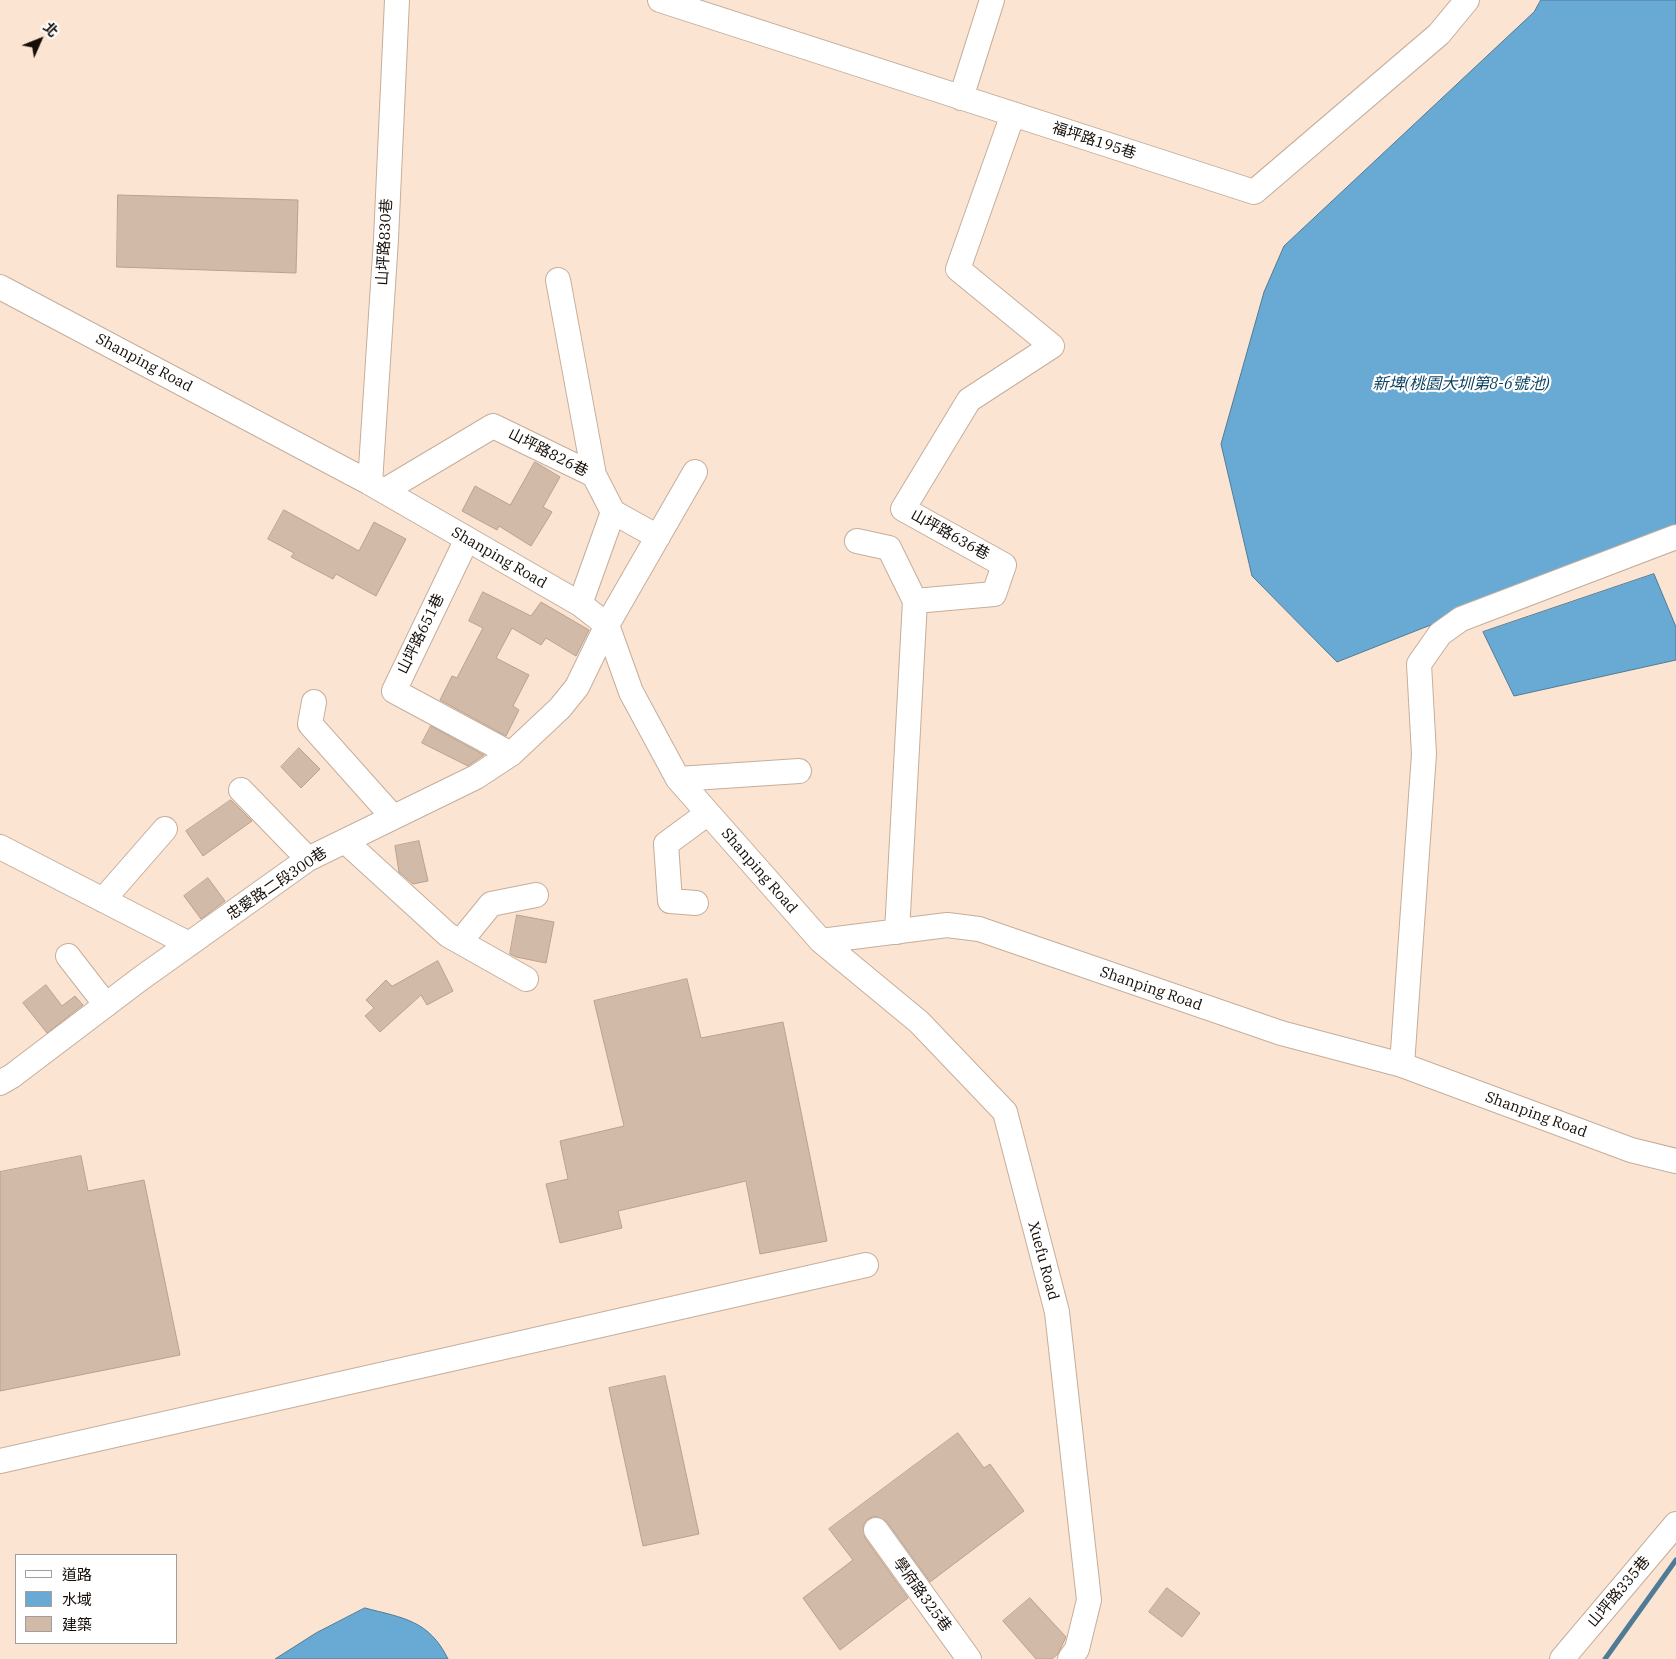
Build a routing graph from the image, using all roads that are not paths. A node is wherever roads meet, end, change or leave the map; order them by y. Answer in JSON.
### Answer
{"nodes":[{"id":1,"x":396,"y":0,"type":"edge"},
{"id":2,"x":660,"y":0,"type":"edge"},
{"id":3,"x":992,"y":0,"type":"edge"},
{"id":4,"x":1467,"y":0,"type":"edge"},
{"id":5,"x":961,"y":98,"type":"junction"},
{"id":6,"x":1013,"y":114,"type":"junction"},
{"id":7,"x":558,"y":280,"type":"dead end"},
{"id":8,"x":0,"y":287,"type":"edge"},
{"id":9,"x":695,"y":472,"type":"dead end"},
{"id":10,"x":594,"y":475,"type":"junction"},
{"id":11,"x":377,"y":487,"type":"junction"},
{"id":12,"x":613,"y":512,"type":"junction"},
{"id":13,"x":658,"y":537,"type":"junction"},
{"id":14,"x":1676,"y":537,"type":"edge"},
{"id":15,"x":467,"y":539,"type":"junction"},
{"id":16,"x":857,"y":541,"type":"dead end"},
{"id":17,"x":914,"y":601,"type":"junction"},
{"id":18,"x":580,"y":604,"type":"junction"},
{"id":19,"x":607,"y":625,"type":"junction"},
{"id":20,"x":314,"y":702,"type":"dead end"},
{"id":21,"x":511,"y":754,"type":"junction"},
{"id":22,"x":799,"y":771,"type":"dead end"},
{"id":23,"x":678,"y":779,"type":"junction"},
{"id":24,"x":241,"y":790,"type":"dead end"},
{"id":25,"x":708,"y":813,"type":"junction"},
{"id":26,"x":393,"y":817,"type":"junction"},
{"id":27,"x":165,"y":829,"type":"dead end"},
{"id":28,"x":345,"y":841,"type":"junction"},
{"id":29,"x":0,"y":846,"type":"edge"},
{"id":30,"x":308,"y":859,"type":"junction"},
{"id":31,"x":536,"y":895,"type":"dead end"},
{"id":32,"x":103,"y":900,"type":"junction"},
{"id":33,"x":696,"y":903,"type":"dead end"},
{"id":34,"x":897,"y":932,"type":"junction"},
{"id":35,"x":821,"y":941,"type":"junction"},
{"id":36,"x":460,"y":942,"type":"junction"},
{"id":37,"x":189,"y":944,"type":"junction"},
{"id":38,"x":68,"y":956,"type":"dead end"},
{"id":39,"x":526,"y":979,"type":"dead end"},
{"id":40,"x":106,"y":1005,"type":"junction"},
{"id":41,"x":1402,"y":1065,"type":"junction"},
{"id":42,"x":0,"y":1083,"type":"edge"},
{"id":43,"x":1676,"y":1161,"type":"edge"},
{"id":44,"x":866,"y":1265,"type":"dead end"},
{"id":45,"x":0,"y":1461,"type":"edge"},
{"id":46,"x":1676,"y":1524,"type":"edge"},
{"id":47,"x":876,"y":1530,"type":"dead end"},
{"id":48,"x":968,"y":1659,"type":"edge"},
{"id":49,"x":1070,"y":1659,"type":"edge"},
{"id":50,"x":1562,"y":1659,"type":"edge"}],
"edges":[{"from":1,"to":11,"type":"street","name":"山坪路830巷"},
{"from":2,"to":5,"type":"street","name":"福坪路195巷"},
{"from":3,"to":5,"type":"street"},
{"from":4,"to":6,"type":"street","name":"福坪路195巷"},
{"from":5,"to":6,"type":"street","name":"福坪路195巷"},
{"from":6,"to":17,"type":"street","name":"山坪路636巷"},
{"from":7,"to":10,"type":"street"},
{"from":8,"to":11,"type":"street","name":"Shanping Road"},
{"from":9,"to":13,"type":"street","name":"忠愛路二段300巷"},
{"from":10,"to":11,"type":"street","name":"山坪路826巷"},
{"from":10,"to":12,"type":"street","name":"山坪路826巷"},
{"from":11,"to":15,"type":"street","name":"Shanping Road"},
{"from":12,"to":13,"type":"street"},
{"from":12,"to":18,"type":"street"},
{"from":13,"to":19,"type":"street","name":"忠愛路二段300巷"},
{"from":14,"to":41,"type":"street"},
{"from":15,"to":18,"type":"street","name":"Shanping Road"},
{"from":15,"to":21,"type":"street","name":"山坪路651巷"},
{"from":16,"to":17,"type":"street"},
{"from":17,"to":34,"type":"street"},
{"from":18,"to":19,"type":"street","name":"Shanping Road"},
{"from":19,"to":21,"type":"street","name":"忠愛路二段300巷"},
{"from":19,"to":23,"type":"street","name":"Shanping Road"},
{"from":20,"to":26,"type":"street"},
{"from":21,"to":26,"type":"street","name":"忠愛路二段300巷"},
{"from":22,"to":23,"type":"street"},
{"from":23,"to":25,"type":"street","name":"Shanping Road"},
{"from":24,"to":30,"type":"street"},
{"from":25,"to":33,"type":"street"},
{"from":25,"to":35,"type":"street","name":"Shanping Road"},
{"from":26,"to":28,"type":"street","name":"忠愛路二段300巷"},
{"from":27,"to":32,"type":"street"},
{"from":28,"to":30,"type":"street","name":"忠愛路二段300巷"},
{"from":28,"to":36,"type":"street"},
{"from":29,"to":32,"type":"street"},
{"from":30,"to":37,"type":"street","name":"忠愛路二段300巷"},
{"from":31,"to":36,"type":"street"},
{"from":32,"to":37,"type":"street"},
{"from":34,"to":35,"type":"street","name":"Shanping Road"},
{"from":34,"to":41,"type":"street","name":"Shanping Road"},
{"from":35,"to":49,"type":"street","name":"Xuefu Road"},
{"from":36,"to":39,"type":"street"},
{"from":37,"to":40,"type":"street","name":"忠愛路二段300巷"},
{"from":38,"to":40,"type":"street"},
{"from":40,"to":42,"type":"street","name":"忠愛路二段300巷"},
{"from":41,"to":43,"type":"street","name":"Shanping Road"},
{"from":44,"to":45,"type":"street"},
{"from":46,"to":50,"type":"street","name":"山坪路335巷"},
{"from":47,"to":48,"type":"street","name":"學府路325巷"}]}
